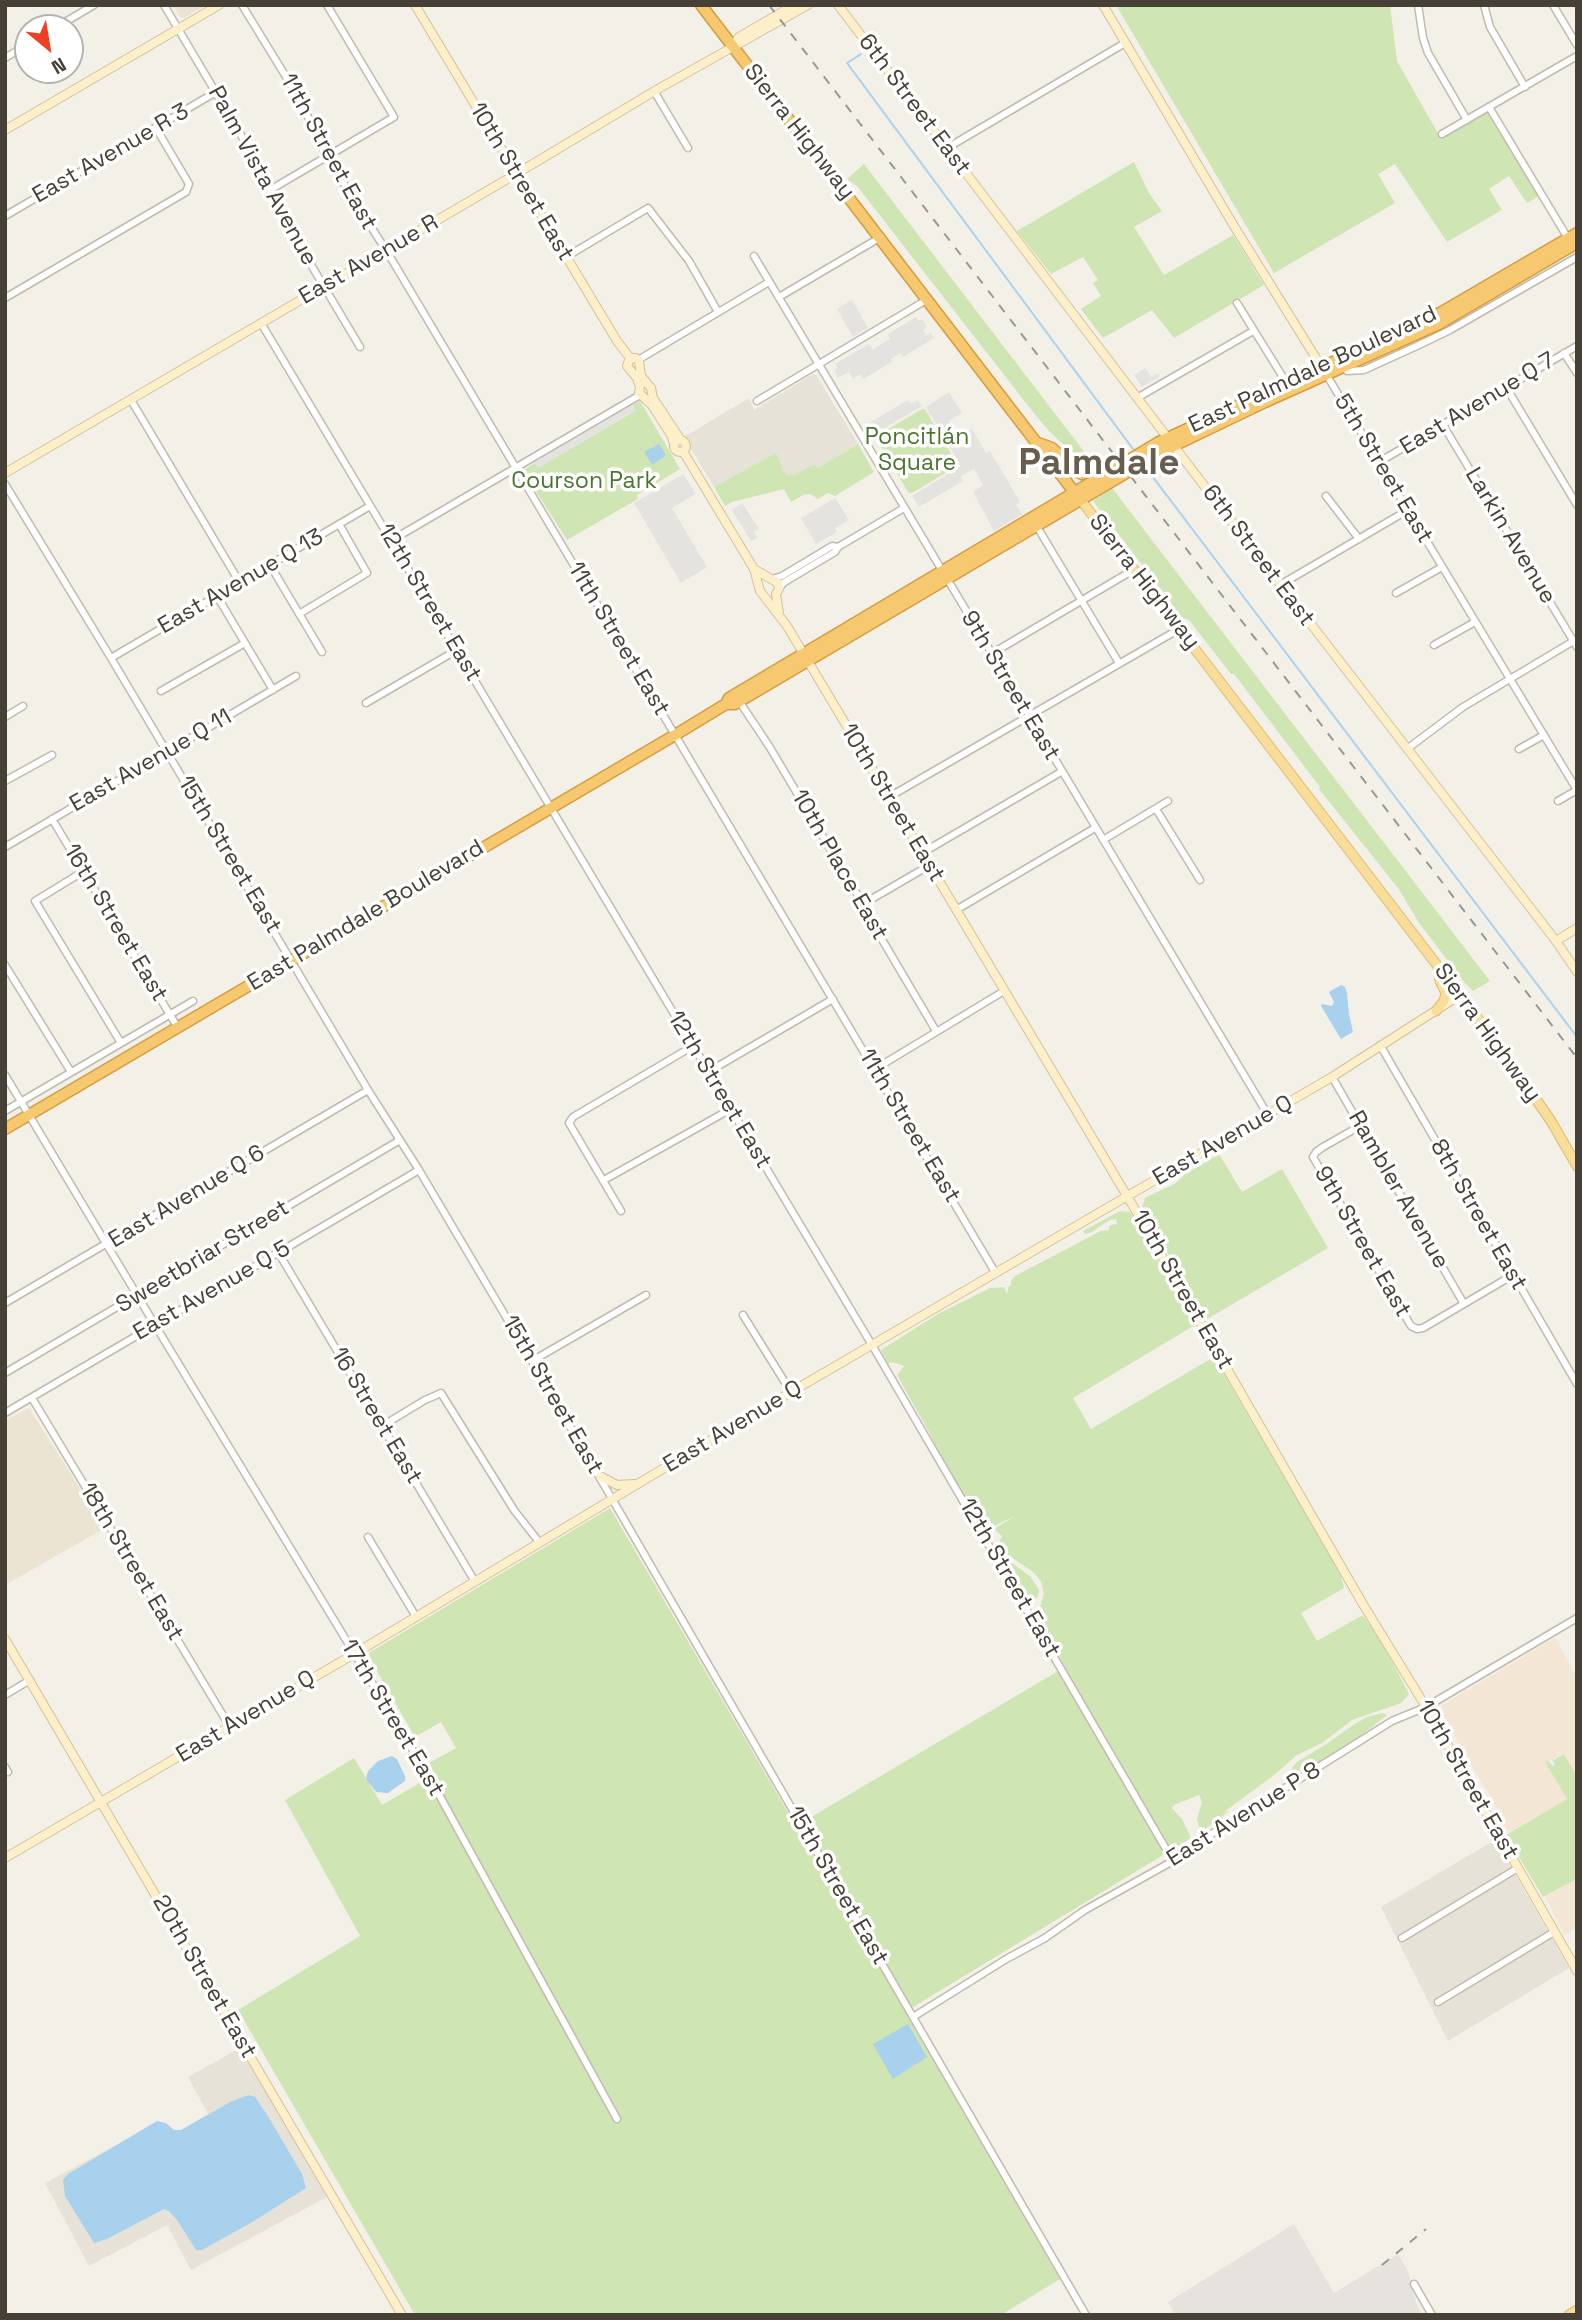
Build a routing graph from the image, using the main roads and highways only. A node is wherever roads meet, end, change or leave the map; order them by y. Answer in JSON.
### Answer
{"nodes":[{"id":1,"x":219,"y":5,"type":"edge"},
{"id":2,"x":415,"y":5,"type":"edge"},
{"id":3,"x":701,"y":5,"type":"edge"},
{"id":4,"x":794,"y":5,"type":"edge"},
{"id":5,"x":808,"y":5,"type":"edge"},
{"id":6,"x":838,"y":5,"type":"edge"},
{"id":7,"x":1103,"y":5,"type":"edge"},
{"id":8,"x":732,"y":46,"type":"junction"},
{"id":9,"x":5,"y":130,"type":"edge"},
{"id":10,"x":516,"y":174,"type":"junction"},
{"id":11,"x":1574,"y":245,"type":"edge"},
{"id":12,"x":1324,"y":370,"type":"junction"},
{"id":13,"x":1170,"y":441,"type":"junction"},
{"id":14,"x":1038,"y":443,"type":"junction"},
{"id":15,"x":1117,"y":467,"type":"junction"},
{"id":16,"x":5,"y":472,"type":"edge"},
{"id":17,"x":1077,"y":496,"type":"junction"},
{"id":18,"x":945,"y":575,"type":"junction"},
{"id":19,"x":766,"y":581,"type":"junction"},
{"id":20,"x":777,"y":592,"type":"junction"},
{"id":21,"x":765,"y":596,"type":"junction"},
{"id":22,"x":780,"y":614,"type":"junction"},
{"id":23,"x":805,"y":657,"type":"junction"},
{"id":24,"x":726,"y":704,"type":"junction"},
{"id":25,"x":1577,"y":928,"type":"edge"},
{"id":26,"x":1556,"y":941,"type":"junction"},
{"id":27,"x":1438,"y":965,"type":"junction"},
{"id":28,"x":1577,"y":972,"type":"edge"},
{"id":29,"x":1461,"y":995,"type":"junction"},
{"id":30,"x":1436,"y":1011,"type":"junction"},
{"id":31,"x":5,"y":1129,"type":"edge"},
{"id":32,"x":1577,"y":1166,"type":"edge"},
{"id":33,"x":1127,"y":1197,"type":"junction"},
{"id":34,"x":600,"y":1476,"type":"road end"},
{"id":35,"x":637,"y":1484,"type":"junction"},
{"id":36,"x":5,"y":1639,"type":"edge"},
{"id":37,"x":103,"y":1803,"type":"junction"},
{"id":38,"x":5,"y":1858,"type":"edge"},
{"id":39,"x":1577,"y":1971,"type":"edge"},
{"id":40,"x":1577,"y":2310,"type":"edge"},
{"id":41,"x":402,"y":2315,"type":"edge"},
{"id":42,"x":1569,"y":2315,"type":"edge"}],
"edges":[{"from":1,"to":9,"type":"main road"},
{"from":2,"to":10,"type":"main road","name":"10th Street East"},
{"from":3,"to":8,"type":"highway","name":"Sierra Highway"},
{"from":4,"to":8,"type":"main road","name":"East Avenue R"},
{"from":5,"to":8,"type":"main road","name":"East Avenue R"},
{"from":6,"to":13,"type":"main road","name":"6th Street East"},
{"from":7,"to":12,"type":"main road","name":"5th Street East"},
{"from":8,"to":10,"type":"main road","name":"East Avenue R"},
{"from":8,"to":14,"type":"highway","name":"Sierra Highway"},
{"from":10,"to":16,"type":"main road","name":"East Avenue R"},
{"from":10,"to":19,"type":"main road","name":"10th Street East"},
{"from":11,"to":12,"type":"highway","name":"East Palmdale Boulevard"},
{"from":11,"to":12,"type":"highway","name":"East Palmdale Boulevard"},
{"from":12,"to":13,"type":"highway","name":"East Palmdale Boulevard"},
{"from":12,"to":13,"type":"highway","name":"East Palmdale Boulevard"},
{"from":13,"to":15,"type":"highway","name":"East Palmdale Boulevard"},
{"from":13,"to":17,"type":"highway","name":"East Palmdale Boulevard"},
{"from":13,"to":26,"type":"main road","name":"6th Street East"},
{"from":14,"to":15,"type":"highway"},
{"from":14,"to":17,"type":"highway","name":"Sierra Highway"},
{"from":15,"to":17,"type":"highway","name":"East Palmdale Boulevard"},
{"from":17,"to":18,"type":"highway","name":"East Palmdale Boulevard"},
{"from":17,"to":18,"type":"highway","name":"East Palmdale Boulevard"},
{"from":17,"to":27,"type":"main road","name":"Sierra Highway"},
{"from":18,"to":23,"type":"highway","name":"East Palmdale Boulevard"},
{"from":19,"to":20,"type":"main road"},
{"from":19,"to":21,"type":"main road"},
{"from":20,"to":21,"type":"main road"},
{"from":20,"to":22,"type":"main road","name":"10th Street East"},
{"from":21,"to":22,"type":"main road","name":"10th Street East"},
{"from":22,"to":23,"type":"main road","name":"10th Street East"},
{"from":23,"to":24,"type":"highway","name":"East Palmdale Boulevard"},
{"from":23,"to":24,"type":"highway","name":"East Palmdale Boulevard"},
{"from":23,"to":33,"type":"main road","name":"10th Street East"},
{"from":24,"to":31,"type":"highway","name":"East Palmdale Boulevard"},
{"from":25,"to":26,"type":"main road"},
{"from":26,"to":28,"type":"main road","name":"6th Street East"},
{"from":27,"to":29,"type":"main road","name":"Sierra Highway"},
{"from":27,"to":30,"type":"main road"},
{"from":29,"to":30,"type":"main road","name":"East Avenue Q"},
{"from":29,"to":32,"type":"main road","name":"Sierra Highway"},
{"from":30,"to":33,"type":"main road","name":"East Avenue Q"},
{"from":33,"to":35,"type":"main road","name":"East Avenue Q"},
{"from":33,"to":39,"type":"main road","name":"10th Street East"},
{"from":34,"to":35,"type":"main road"},
{"from":35,"to":37,"type":"main road","name":"East Avenue Q"},
{"from":36,"to":37,"type":"main road","name":"20th Street East"},
{"from":37,"to":38,"type":"main road","name":"East Avenue Q"},
{"from":37,"to":41,"type":"main road","name":"20th Street East"},
{"from":40,"to":42,"type":"main road"}]}
